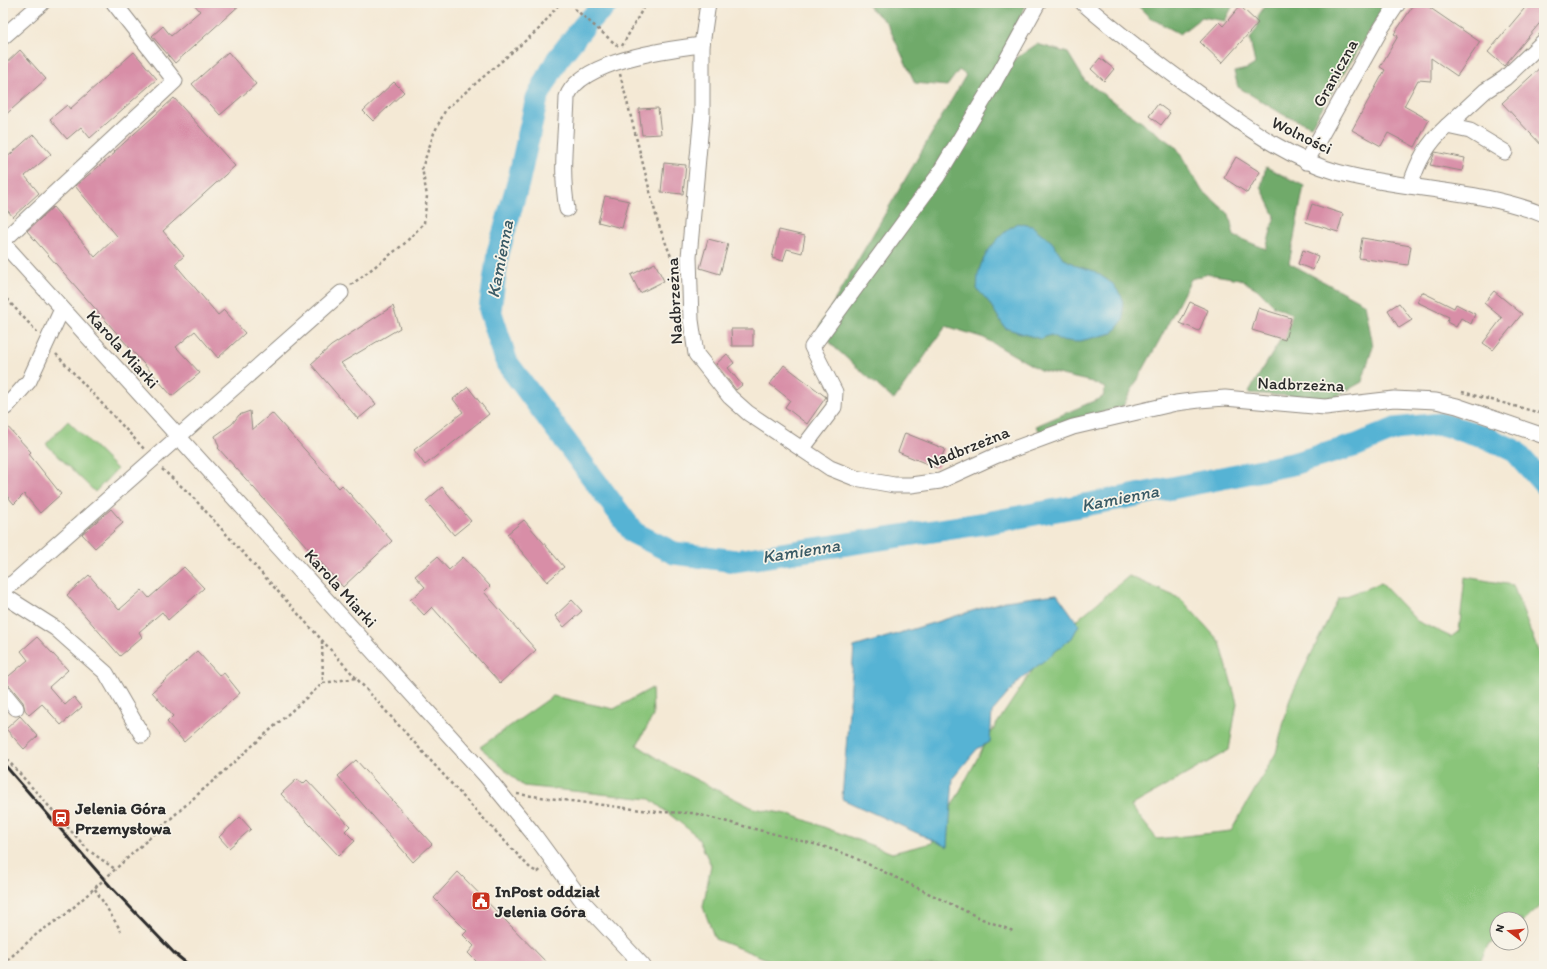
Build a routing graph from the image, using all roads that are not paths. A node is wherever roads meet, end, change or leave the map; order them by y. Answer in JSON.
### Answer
{"nodes":[{"id":1,"x":42,"y":3,"type":"edge"},
{"id":2,"x":114,"y":3,"type":"edge"},
{"id":3,"x":708,"y":3,"type":"edge"},
{"id":4,"x":1038,"y":3,"type":"edge"},
{"id":5,"x":1083,"y":3,"type":"edge"},
{"id":6,"x":1398,"y":3,"type":"edge"},
{"id":7,"x":3,"y":37,"type":"edge"},
{"id":8,"x":1544,"y":41,"type":"edge"},
{"id":9,"x":702,"y":45,"type":"junction"},
{"id":10,"x":1447,"y":126,"type":"junction"},
{"id":11,"x":1505,"y":152,"type":"dead end"},
{"id":12,"x":1306,"y":162,"type":"junction"},
{"id":13,"x":1410,"y":186,"type":"junction"},
{"id":14,"x":567,"y":209,"type":"dead end"},
{"id":15,"x":1544,"y":215,"type":"edge"},
{"id":16,"x":3,"y":242,"type":"edge"},
{"id":17,"x":341,"y":293,"type":"road end"},
{"id":18,"x":62,"y":309,"type":"junction"},
{"id":19,"x":6,"y":407,"type":"dead end"},
{"id":20,"x":1544,"y":436,"type":"edge"},
{"id":21,"x":177,"y":437,"type":"junction"},
{"id":22,"x":802,"y":449,"type":"junction"},
{"id":23,"x":3,"y":588,"type":"edge"},
{"id":24,"x":3,"y":595,"type":"edge"},
{"id":25,"x":3,"y":692,"type":"edge"},
{"id":26,"x":16,"y":708,"type":"dead end"},
{"id":27,"x":142,"y":735,"type":"dead end"},
{"id":28,"x":643,"y":966,"type":"edge"}],
"edges":[{"from":1,"to":7,"type":"street"},
{"from":2,"to":16,"type":"street"},
{"from":3,"to":9,"type":"street","name":"Nadbrzeżna"},
{"from":4,"to":22,"type":"street"},
{"from":5,"to":12,"type":"street","name":"Wolności"},
{"from":6,"to":12,"type":"street","name":"Graniczna"},
{"from":8,"to":10,"type":"street"},
{"from":9,"to":14,"type":"street"},
{"from":9,"to":22,"type":"street","name":"Nadbrzeżna"},
{"from":10,"to":11,"type":"street"},
{"from":10,"to":13,"type":"street"},
{"from":12,"to":13,"type":"street","name":"Wolności"},
{"from":13,"to":15,"type":"street","name":"Wolności"},
{"from":16,"to":18,"type":"street","name":"Karola Miarki"},
{"from":17,"to":21,"type":"street"},
{"from":18,"to":19,"type":"street"},
{"from":18,"to":21,"type":"street","name":"Karola Miarki"},
{"from":20,"to":22,"type":"street","name":"Nadbrzeżna"},
{"from":21,"to":23,"type":"street"},
{"from":21,"to":28,"type":"street","name":"Karola Miarki"},
{"from":24,"to":27,"type":"street"},
{"from":25,"to":26,"type":"street"}]}
